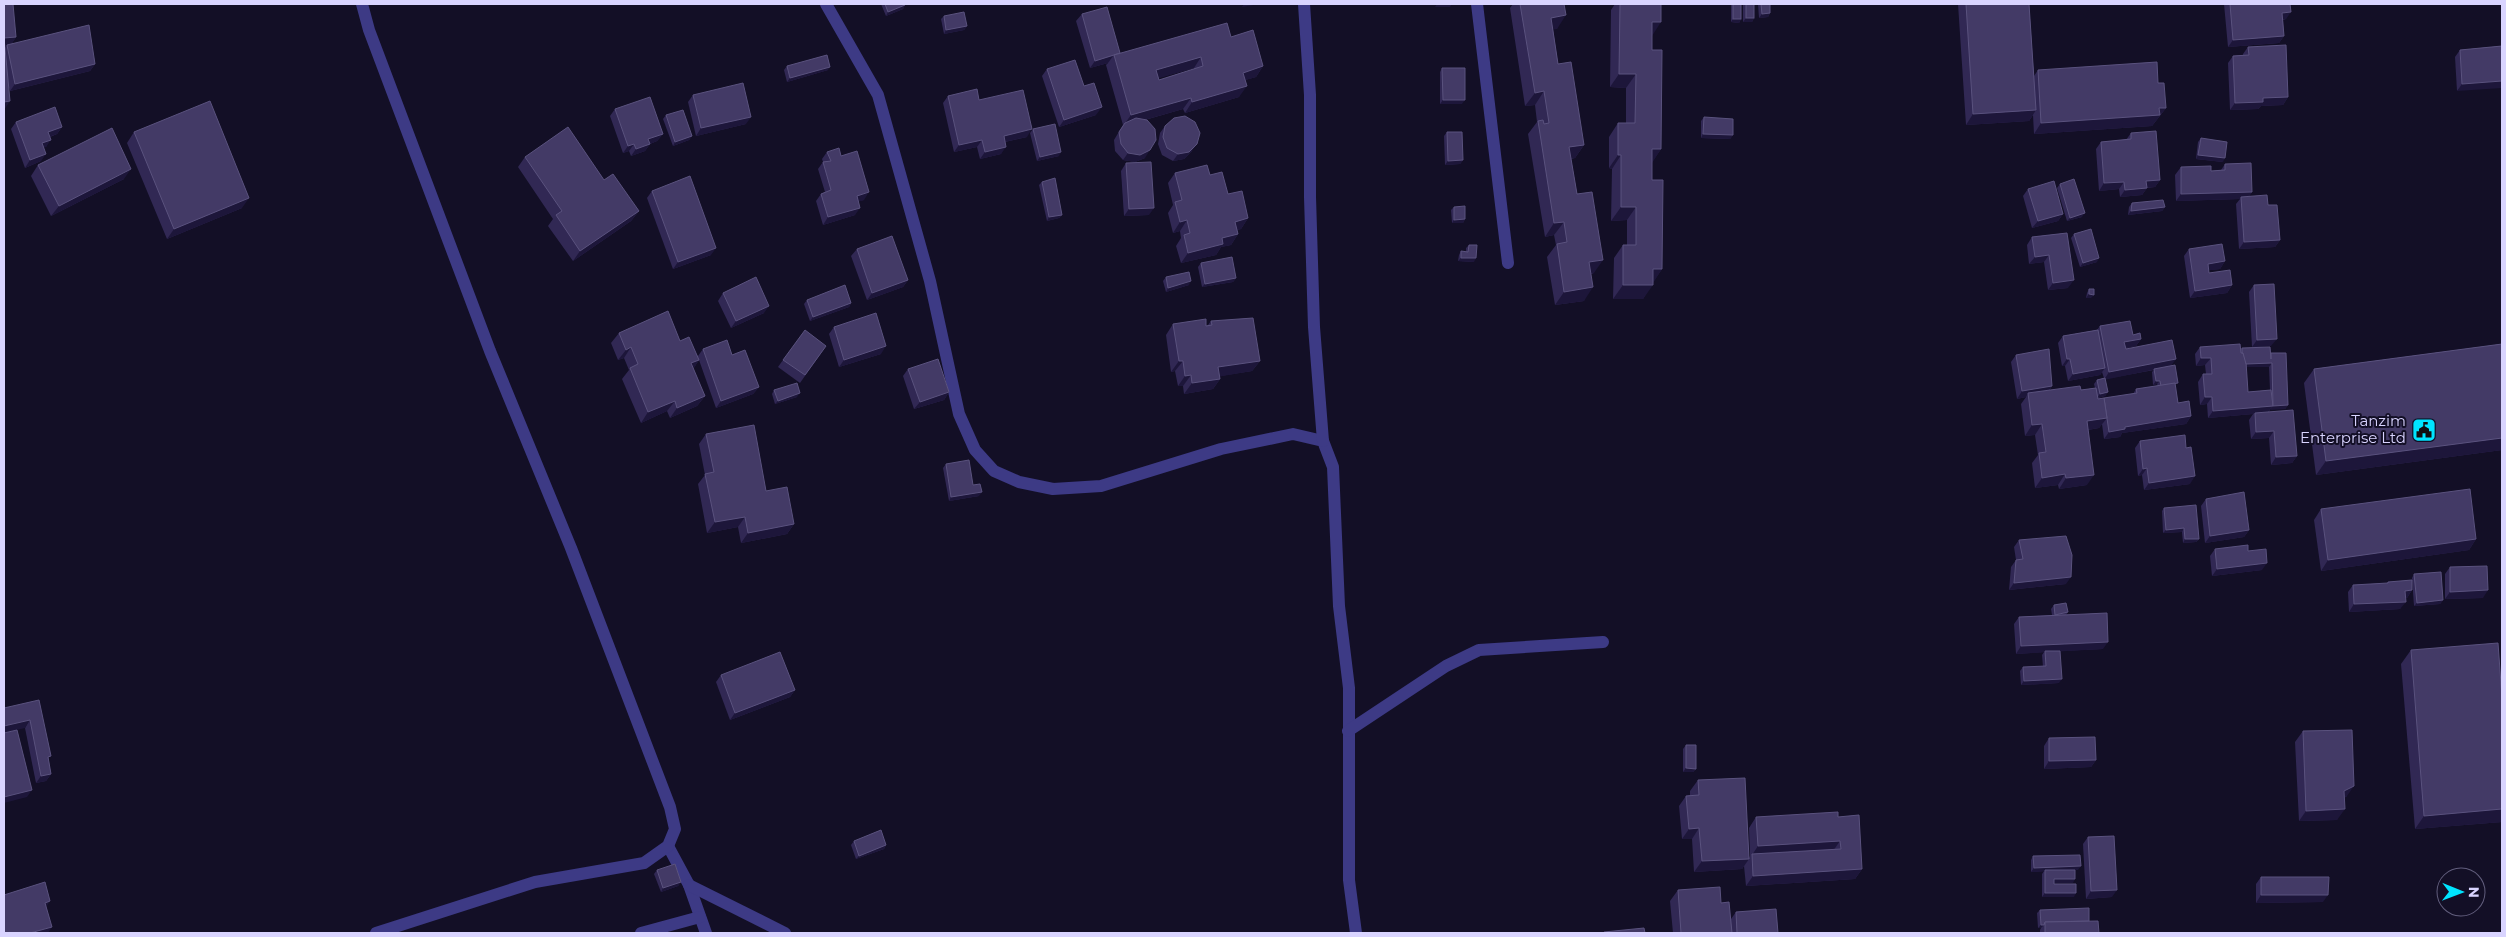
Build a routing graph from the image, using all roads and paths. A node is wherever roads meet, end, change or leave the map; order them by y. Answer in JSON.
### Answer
{"nodes":[{"id":1,"x":362,"y":4,"type":"edge"},
{"id":2,"x":826,"y":4,"type":"edge"},
{"id":3,"x":1304,"y":4,"type":"edge"},
{"id":4,"x":1477,"y":4,"type":"edge"},
{"id":5,"x":1508,"y":263,"type":"dead end"},
{"id":6,"x":1323,"y":440,"type":"junction"},
{"id":7,"x":1603,"y":642,"type":"dead end"},
{"id":8,"x":1348,"y":731,"type":"junction"},
{"id":9,"x":668,"y":846,"type":"junction"},
{"id":10,"x":690,"y":885,"type":"junction"},
{"id":11,"x":700,"y":917,"type":"junction"},
{"id":12,"x":376,"y":933,"type":"edge"},
{"id":13,"x":641,"y":933,"type":"edge"},
{"id":14,"x":706,"y":933,"type":"edge"},
{"id":15,"x":785,"y":933,"type":"edge"},
{"id":16,"x":1356,"y":933,"type":"edge"}],
"edges":[{"from":1,"to":9,"type":"street"},
{"from":2,"to":6,"type":"street"},
{"from":3,"to":6,"type":"street"},
{"from":4,"to":5,"type":"street"},
{"from":6,"to":8,"type":"street"},
{"from":7,"to":8,"type":"street"},
{"from":8,"to":16,"type":"street"},
{"from":9,"to":10,"type":"street"},
{"from":9,"to":12,"type":"street"},
{"from":10,"to":11,"type":"street"},
{"from":10,"to":15,"type":"street"},
{"from":11,"to":13,"type":"street"},
{"from":11,"to":14,"type":"street"}]}
